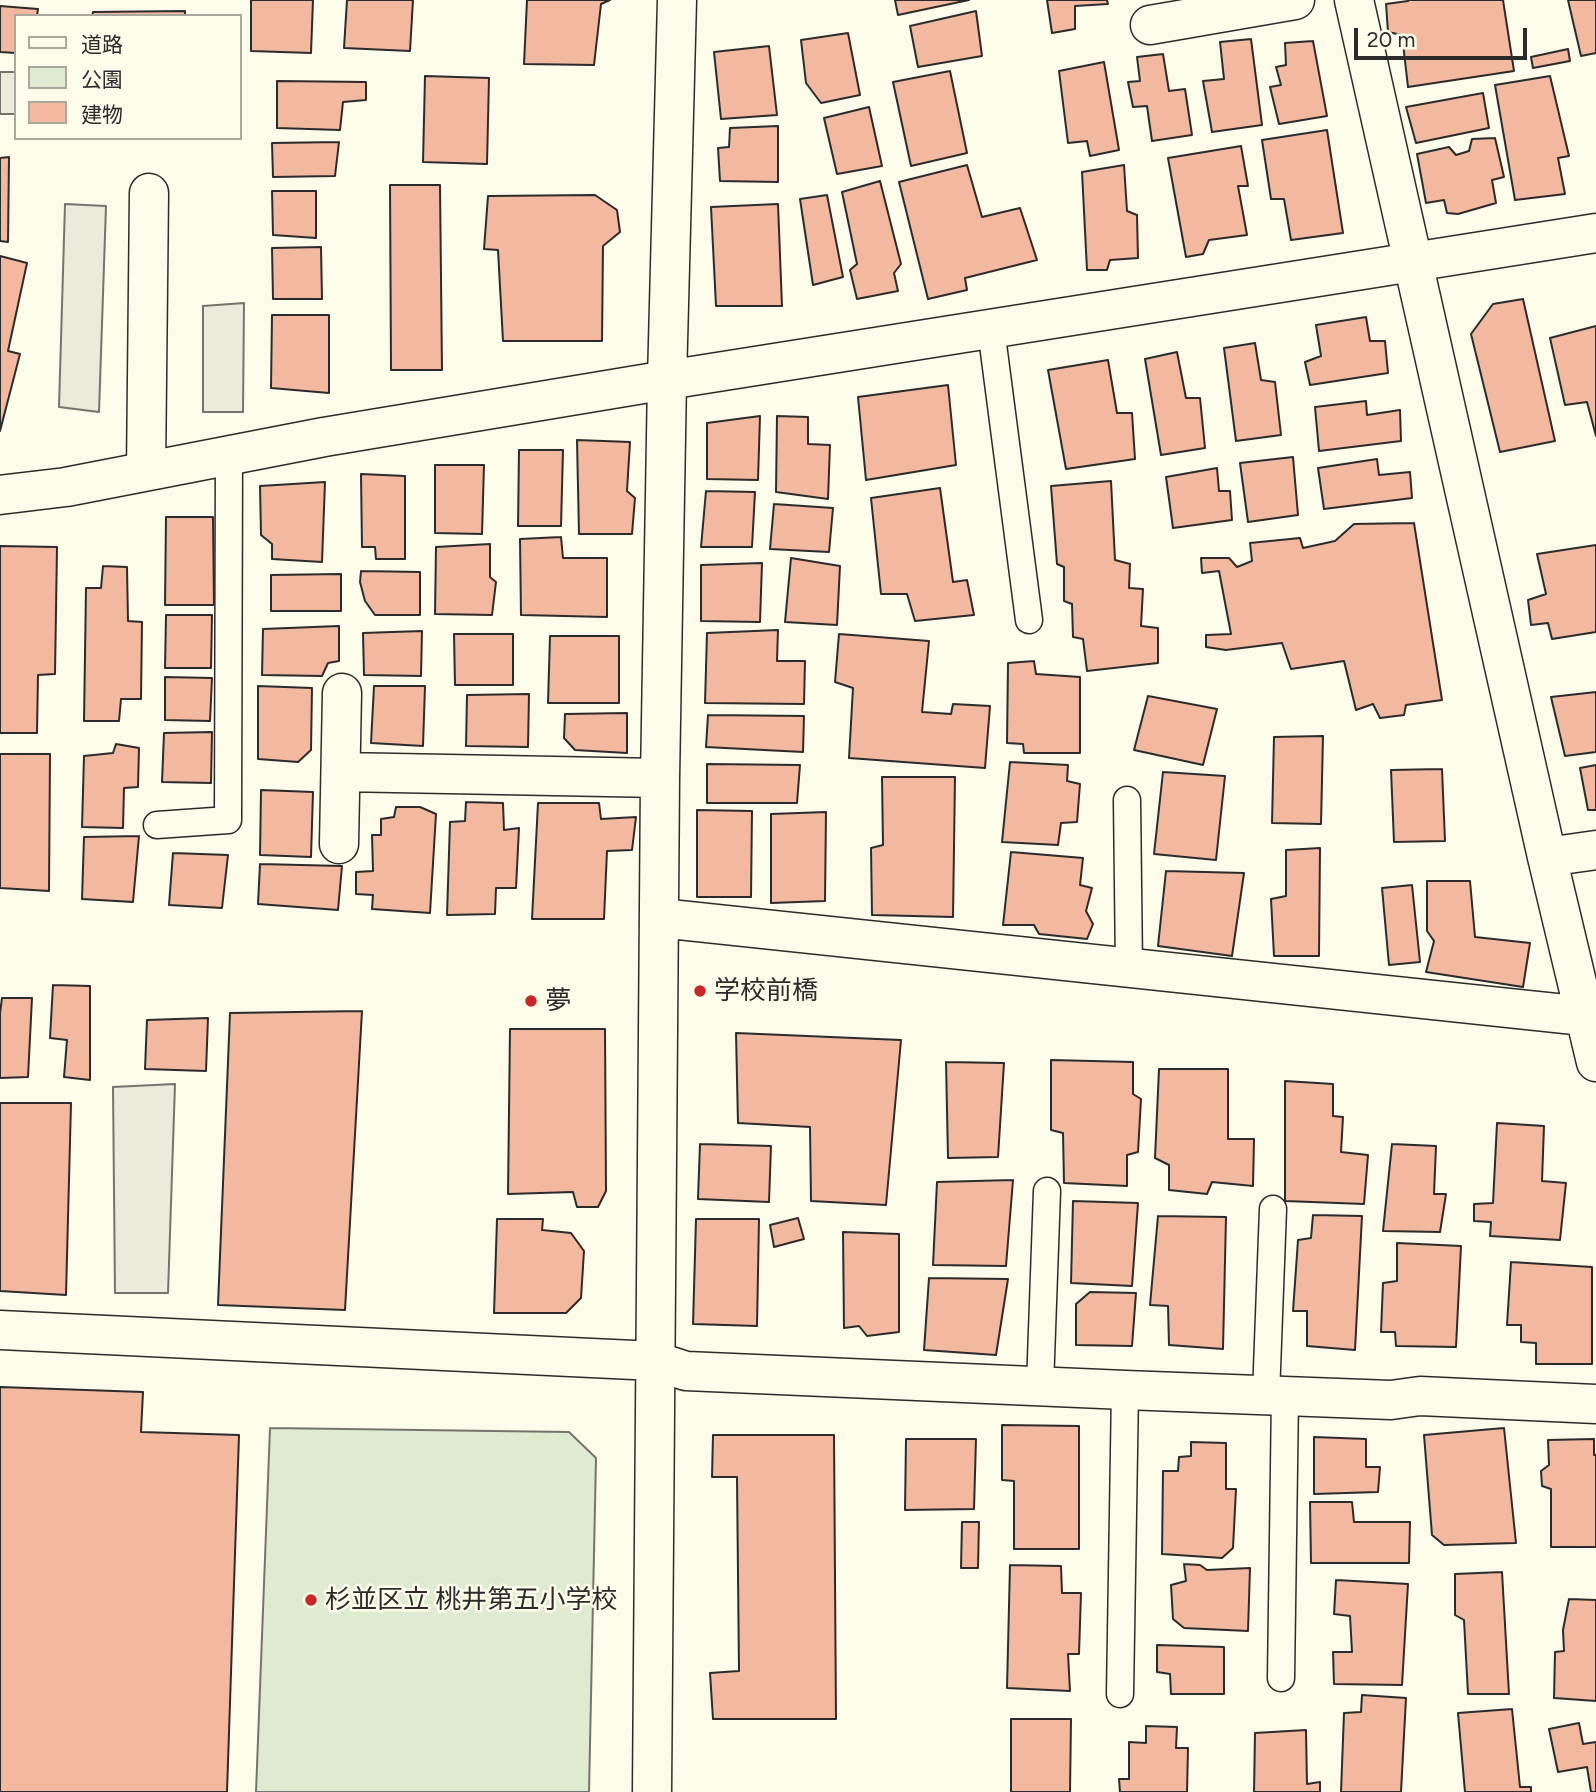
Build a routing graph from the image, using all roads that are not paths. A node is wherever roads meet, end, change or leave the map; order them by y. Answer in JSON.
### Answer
{"nodes":[{"id":1,"x":677,"y":0,"type":"edge"},
{"id":2,"x":1295,"y":0,"type":"edge"},
{"id":3,"x":1354,"y":0,"type":"edge"},
{"id":4,"x":1150,"y":25,"type":"dead end"},
{"id":5,"x":149,"y":193,"type":"dead end"},
{"id":6,"x":1596,"y":233,"type":"edge"},
{"id":7,"x":1414,"y":262,"type":"junction"},
{"id":8,"x":991,"y":329,"type":"junction"},
{"id":9,"x":667,"y":380,"type":"junction"},
{"id":10,"x":229,"y":455,"type":"junction"},
{"id":11,"x":146,"y":471,"type":"junction"},
{"id":12,"x":0,"y":495,"type":"edge"},
{"id":13,"x":1029,"y":620,"type":"dead end"},
{"id":14,"x":342,"y":693,"type":"dead end"},
{"id":15,"x":341,"y":772,"type":"junction"},
{"id":16,"x":660,"y":778,"type":"junction"},
{"id":17,"x":1127,"y":800,"type":"dead end"},
{"id":18,"x":157,"y":825,"type":"dead end"},
{"id":19,"x":340,"y":844,"type":"dead end"},
{"id":20,"x":1596,"y":850,"type":"edge"},
{"id":21,"x":1547,"y":857,"type":"junction"},
{"id":22,"x":660,"y":918,"type":"junction"},
{"id":23,"x":1129,"y":968,"type":"junction"},
{"id":24,"x":1584,"y":1016,"type":"junction"},
{"id":25,"x":1596,"y":1062,"type":"edge"},
{"id":26,"x":1046,"y":1191,"type":"dead end"},
{"id":27,"x":1273,"y":1209,"type":"dead end"},
{"id":28,"x":0,"y":1331,"type":"edge"},
{"id":29,"x":655,"y":1361,"type":"junction"},
{"id":30,"x":1040,"y":1386,"type":"junction"},
{"id":31,"x":1125,"y":1390,"type":"junction"},
{"id":32,"x":1275,"y":1395,"type":"junction"},
{"id":33,"x":1596,"y":1404,"type":"edge"},
{"id":34,"x":1281,"y":1678,"type":"dead end"},
{"id":35,"x":1120,"y":1695,"type":"dead end"},
{"id":36,"x":652,"y":1792,"type":"edge"}],
"edges":[{"from":1,"to":9,"type":"street"},
{"from":2,"to":4,"type":"street"},
{"from":3,"to":7,"type":"street"},
{"from":5,"to":11,"type":"street"},
{"from":6,"to":7,"type":"street"},
{"from":7,"to":8,"type":"street"},
{"from":7,"to":21,"type":"street"},
{"from":8,"to":9,"type":"street"},
{"from":8,"to":13,"type":"lane"},
{"from":9,"to":10,"type":"street"},
{"from":9,"to":16,"type":"street"},
{"from":10,"to":11,"type":"street"},
{"from":10,"to":18,"type":"lane"},
{"from":11,"to":12,"type":"street"},
{"from":14,"to":15,"type":"street"},
{"from":15,"to":16,"type":"street"},
{"from":15,"to":19,"type":"street"},
{"from":16,"to":22,"type":"street"},
{"from":17,"to":23,"type":"lane"},
{"from":20,"to":21,"type":"street"},
{"from":21,"to":24,"type":"street"},
{"from":22,"to":23,"type":"street"},
{"from":22,"to":29,"type":"street"},
{"from":23,"to":24,"type":"street"},
{"from":24,"to":25,"type":"street"},
{"from":26,"to":30,"type":"lane"},
{"from":27,"to":32,"type":"lane"},
{"from":28,"to":29,"type":"street"},
{"from":29,"to":30,"type":"street"},
{"from":29,"to":36,"type":"street"},
{"from":30,"to":31,"type":"street"},
{"from":31,"to":32,"type":"street"},
{"from":31,"to":35,"type":"lane"},
{"from":32,"to":33,"type":"street"},
{"from":32,"to":34,"type":"lane"}]}
